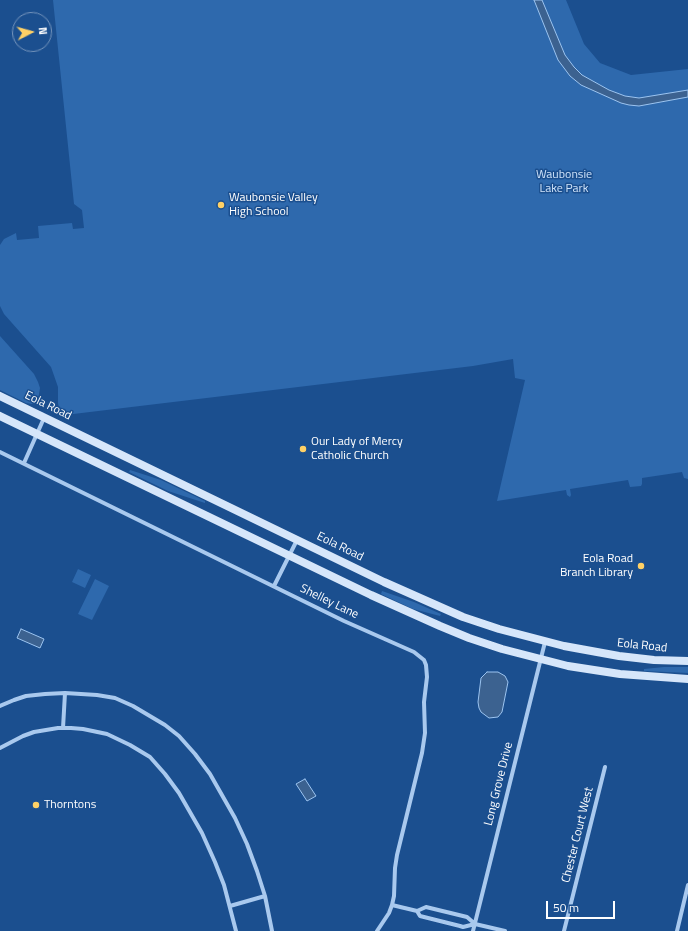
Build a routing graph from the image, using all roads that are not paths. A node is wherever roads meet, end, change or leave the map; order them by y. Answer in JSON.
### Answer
{"nodes":[{"id":1,"x":0,"y":396,"type":"edge"},
{"id":2,"x":0,"y":416,"type":"edge"},
{"id":3,"x":44,"y":417,"type":"junction"},
{"id":4,"x":37,"y":434,"type":"junction"},
{"id":5,"x":0,"y":452,"type":"edge"},
{"id":6,"x":24,"y":463,"type":"junction"},
{"id":7,"x":297,"y":540,"type":"junction"},
{"id":8,"x":290,"y":556,"type":"junction"},
{"id":9,"x":274,"y":586,"type":"junction"},
{"id":10,"x":545,"y":642,"type":"junction"},
{"id":11,"x":541,"y":660,"type":"junction"},
{"id":12,"x":688,"y":661,"type":"edge"},
{"id":13,"x":688,"y":679,"type":"edge"},
{"id":14,"x":65,"y":692,"type":"junction"},
{"id":15,"x":0,"y":706,"type":"edge"},
{"id":16,"x":63,"y":728,"type":"junction"},
{"id":17,"x":0,"y":748,"type":"edge"},
{"id":18,"x":605,"y":767,"type":"dead end"},
{"id":19,"x":688,"y":885,"type":"edge"},
{"id":20,"x":264,"y":896,"type":"junction"},
{"id":21,"x":392,"y":905,"type":"junction"},
{"id":22,"x":230,"y":906,"type":"junction"},
{"id":23,"x":417,"y":910,"type":"junction"},
{"id":24,"x":475,"y":924,"type":"junction"},
{"id":25,"x":236,"y":931,"type":"edge"},
{"id":26,"x":272,"y":931,"type":"edge"},
{"id":27,"x":377,"y":931,"type":"edge"},
{"id":28,"x":473,"y":931,"type":"edge"},
{"id":29,"x":505,"y":931,"type":"edge"},
{"id":30,"x":564,"y":931,"type":"edge"},
{"id":31,"x":677,"y":931,"type":"edge"}],
"edges":[{"from":1,"to":3,"type":"main road","name":"Eola Road"},
{"from":2,"to":4,"type":"main road"},
{"from":3,"to":4,"type":"street"},
{"from":3,"to":7,"type":"main road","name":"Eola Road"},
{"from":4,"to":6,"type":"street"},
{"from":4,"to":8,"type":"main road"},
{"from":5,"to":6,"type":"street","name":"Shelley Lane"},
{"from":6,"to":9,"type":"street","name":"Shelley Lane"},
{"from":7,"to":8,"type":"street"},
{"from":7,"to":10,"type":"main road","name":"Eola Road"},
{"from":8,"to":9,"type":"street"},
{"from":8,"to":11,"type":"main road"},
{"from":9,"to":21,"type":"street","name":"Shelley Lane"},
{"from":10,"to":11,"type":"street","name":"Long Grove Drive"},
{"from":10,"to":12,"type":"main road","name":"Eola Road"},
{"from":11,"to":13,"type":"main road"},
{"from":11,"to":24,"type":"street","name":"Long Grove Drive"},
{"from":14,"to":15,"type":"street"},
{"from":14,"to":16,"type":"street"},
{"from":14,"to":20,"type":"street"},
{"from":16,"to":17,"type":"street"},
{"from":16,"to":22,"type":"street"},
{"from":18,"to":30,"type":"street","name":"Chester Court West"},
{"from":19,"to":31,"type":"street"},
{"from":20,"to":22,"type":"street"},
{"from":20,"to":26,"type":"street"},
{"from":21,"to":23,"type":"street"},
{"from":21,"to":27,"type":"street"},
{"from":22,"to":25,"type":"street"},
{"from":23,"to":24,"type":"street"},
{"from":23,"to":24,"type":"street"},
{"from":24,"to":28,"type":"street","name":"Long Grove Drive"},
{"from":24,"to":29,"type":"street"}]}
